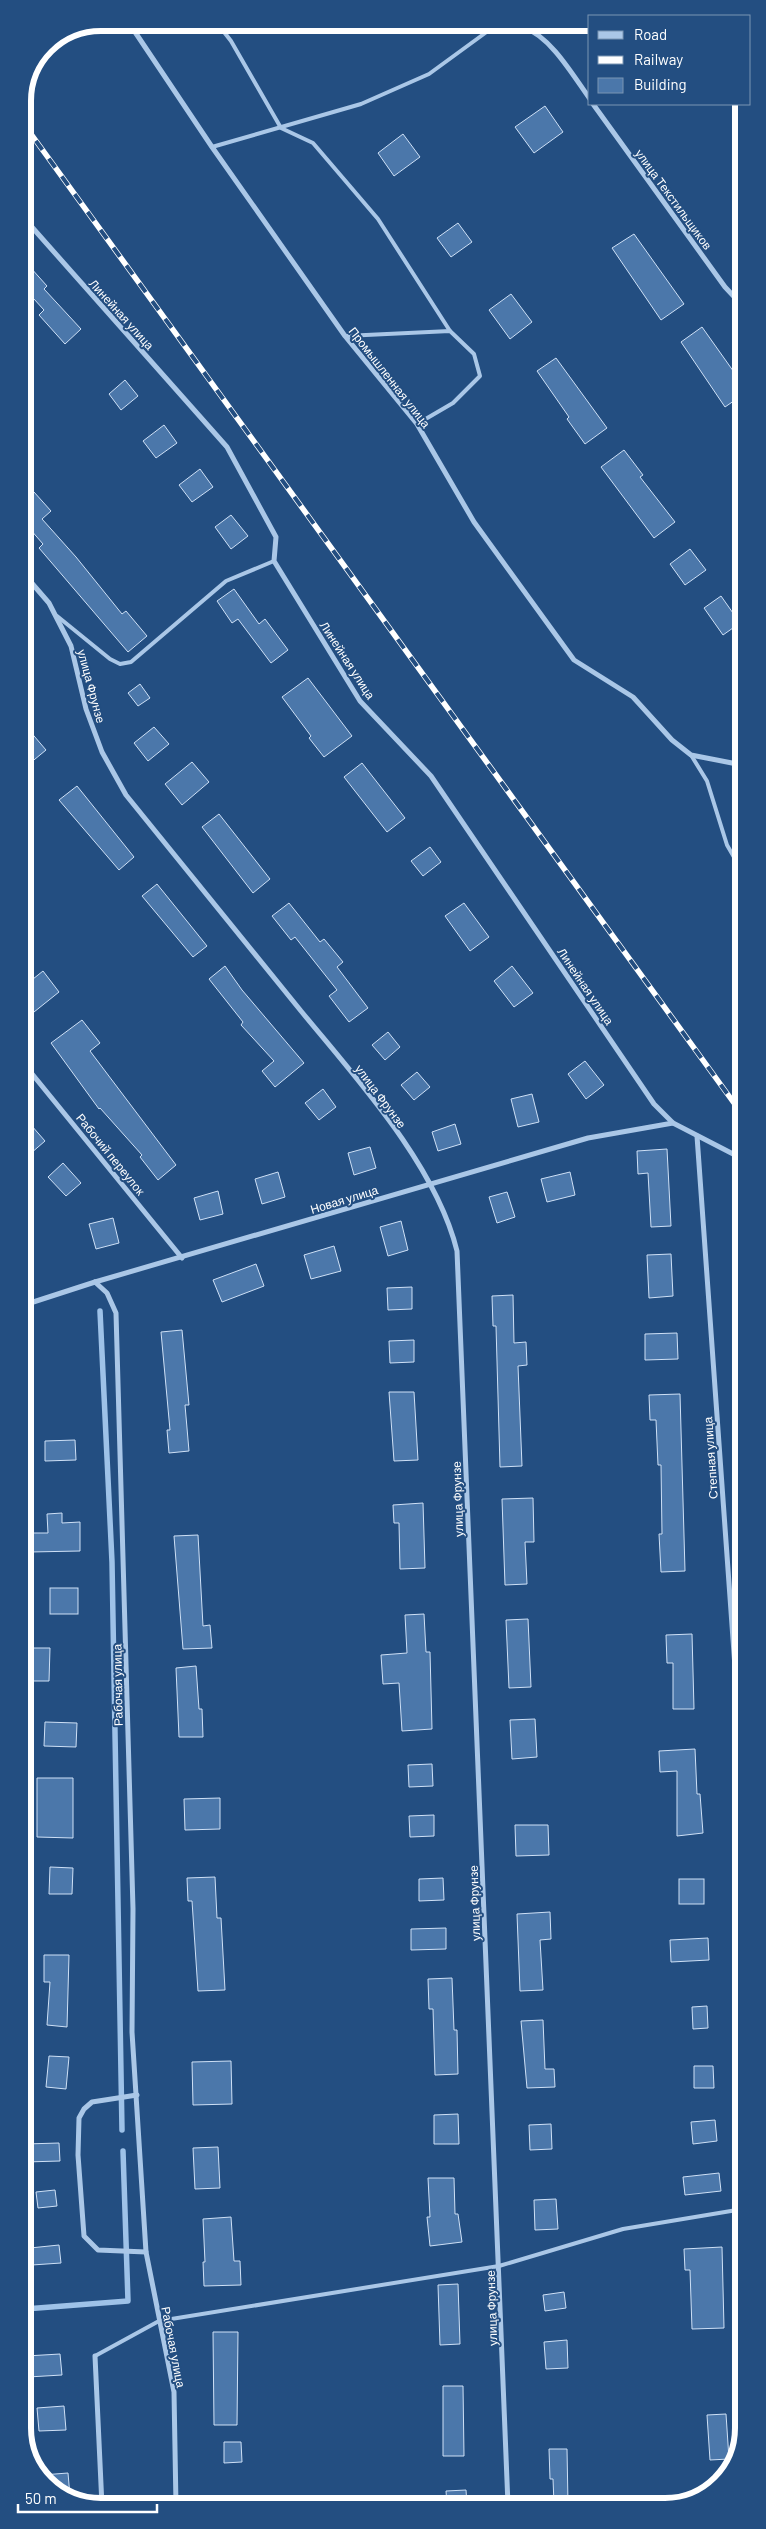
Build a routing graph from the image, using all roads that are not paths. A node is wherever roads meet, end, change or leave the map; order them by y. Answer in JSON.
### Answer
{"nodes":[{"id":1,"x":135,"y":31,"type":"edge"},
{"id":2,"x":224,"y":31,"type":"edge"},
{"id":3,"x":488,"y":31,"type":"edge"},
{"id":4,"x":529,"y":31,"type":"edge"},
{"id":5,"x":588,"y":96,"type":"edge"},
{"id":6,"x":594,"y":105,"type":"edge"},
{"id":7,"x":280,"y":128,"type":"junction"},
{"id":8,"x":212,"y":147,"type":"junction"},
{"id":9,"x":31,"y":226,"type":"edge"},
{"id":10,"x":735,"y":298,"type":"edge"},
{"id":11,"x":450,"y":331,"type":"junction"},
{"id":12,"x":345,"y":336,"type":"junction"},
{"id":13,"x":417,"y":424,"type":"junction"},
{"id":14,"x":274,"y":561,"type":"junction"},
{"id":15,"x":31,"y":585,"type":"edge"},
{"id":16,"x":56,"y":616,"type":"junction"},
{"id":17,"x":690,"y":755,"type":"junction"},
{"id":18,"x":732,"y":763,"type":"joint"},
{"id":19,"x":735,"y":764,"type":"edge"},
{"id":20,"x":735,"y":859,"type":"edge"},
{"id":21,"x":31,"y":1073,"type":"edge"},
{"id":22,"x":673,"y":1123,"type":"junction"},
{"id":23,"x":696,"y":1136,"type":"junction"},
{"id":24,"x":735,"y":1155,"type":"edge"},
{"id":25,"x":429,"y":1184,"type":"junction"},
{"id":26,"x":182,"y":1258,"type":"junction"},
{"id":27,"x":95,"y":1282,"type":"junction"},
{"id":28,"x":31,"y":1303,"type":"edge"},
{"id":29,"x":735,"y":1670,"type":"edge"},
{"id":30,"x":137,"y":2095,"type":"junction"},
{"id":31,"x":735,"y":2210,"type":"edge"},
{"id":32,"x":146,"y":2252,"type":"junction"},
{"id":33,"x":499,"y":2266,"type":"junction"},
{"id":34,"x":159,"y":2321,"type":"junction"},
{"id":35,"x":95,"y":2356,"type":"joint"},
{"id":36,"x":102,"y":2498,"type":"edge"},
{"id":37,"x":176,"y":2498,"type":"edge"},
{"id":38,"x":508,"y":2498,"type":"edge"}],
"edges":[{"from":1,"to":8,"type":"street","name":"Промышленная улица"},
{"from":2,"to":7,"type":"lane"},
{"from":3,"to":7,"type":"lane"},
{"from":4,"to":5,"type":"street"},
{"from":6,"to":10,"type":"street","name":"улица Текстильщиков"},
{"from":7,"to":8,"type":"lane"},
{"from":7,"to":11,"type":"lane"},
{"from":8,"to":12,"type":"street","name":"Промышленная улица"},
{"from":9,"to":14,"type":"street","name":"Линейная улица"},
{"from":11,"to":12,"type":"lane"},
{"from":11,"to":13,"type":"lane"},
{"from":12,"to":13,"type":"street","name":"Промышленная улица"},
{"from":13,"to":17,"type":"street","name":"Промышленная улица"},
{"from":14,"to":16,"type":"lane"},
{"from":14,"to":22,"type":"street","name":"Линейная улица"},
{"from":15,"to":16,"type":"street","name":"улица Фрунзе"},
{"from":16,"to":25,"type":"street","name":"улица Фрунзе"},
{"from":17,"to":18,"type":"street","name":"Промышленная улица"},
{"from":17,"to":20,"type":"lane"},
{"from":18,"to":19,"type":"lane"},
{"from":21,"to":26,"type":"street","name":"Рабочий переулок"},
{"from":22,"to":23,"type":"street","name":"Линейная улица"},
{"from":22,"to":25,"type":"street","name":"Новая улица"},
{"from":23,"to":24,"type":"street","name":"Линейная улица"},
{"from":23,"to":29,"type":"street","name":"Степная улица"},
{"from":25,"to":26,"type":"street","name":"Новая улица"},
{"from":25,"to":33,"type":"street","name":"улица Фрунзе"},
{"from":26,"to":27,"type":"street","name":"Новая улица"},
{"from":27,"to":28,"type":"street","name":"Новая улица"},
{"from":27,"to":30,"type":"street","name":"Рабочая улица"},
{"from":30,"to":32,"type":"street","name":"Рабочая улица"},
{"from":30,"to":32,"type":"street"},
{"from":31,"to":33,"type":"lane"},
{"from":32,"to":34,"type":"street","name":"Рабочая улица"},
{"from":33,"to":34,"type":"lane"},
{"from":33,"to":38,"type":"street","name":"улица Фрунзе"},
{"from":34,"to":35,"type":"lane"},
{"from":34,"to":37,"type":"street","name":"Рабочая улица"},
{"from":35,"to":36,"type":"street"}]}
